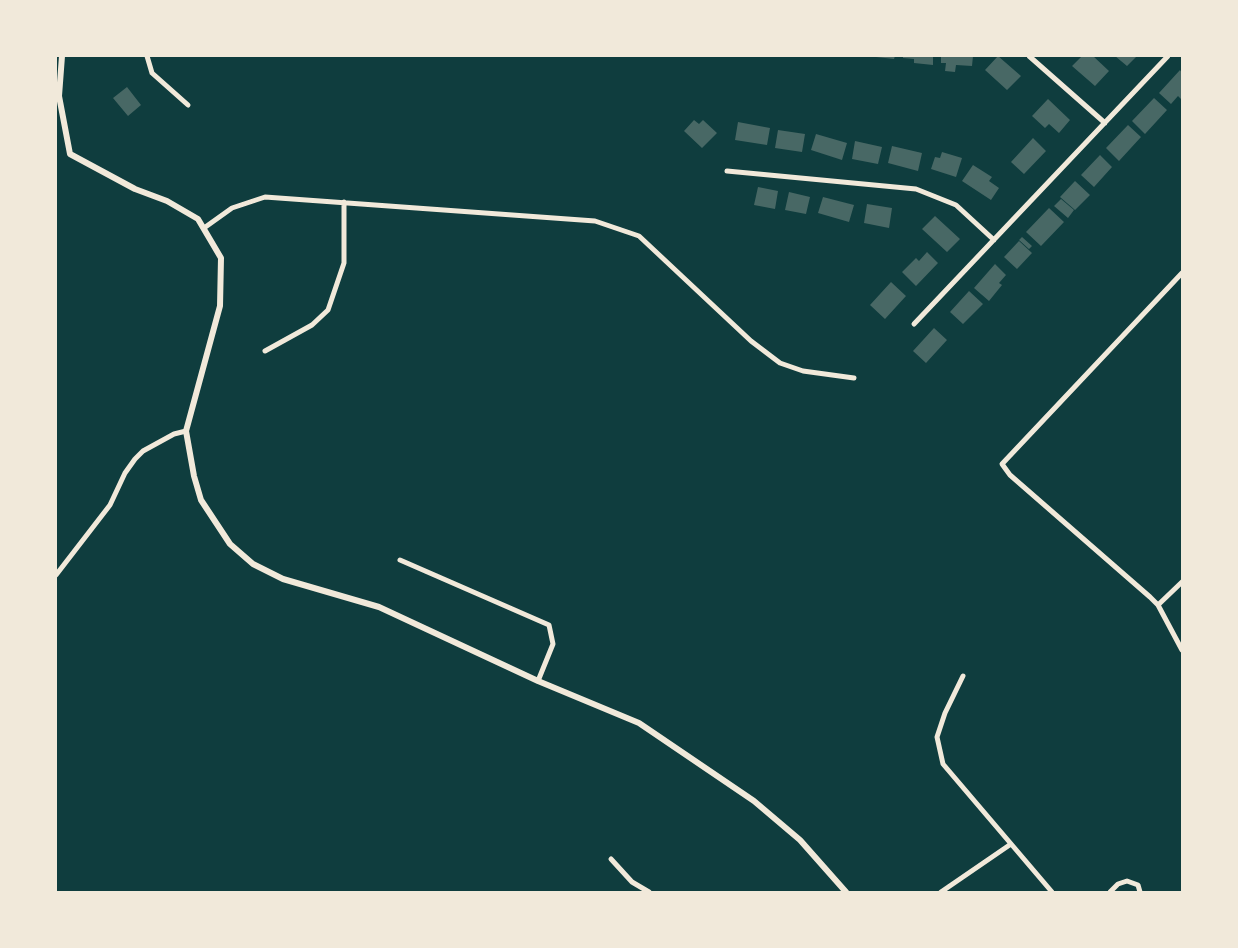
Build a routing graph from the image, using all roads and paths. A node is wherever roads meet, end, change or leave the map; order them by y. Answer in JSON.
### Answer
{"nodes":[{"id":1,"x":62,"y":56,"type":"edge"},
{"id":2,"x":147,"y":56,"type":"edge"},
{"id":3,"x":1029,"y":56,"type":"edge"},
{"id":4,"x":1168,"y":56,"type":"edge"},
{"id":5,"x":188,"y":105,"type":"dead end"},
{"id":6,"x":1105,"y":123,"type":"junction"},
{"id":7,"x":727,"y":171,"type":"dead end"},
{"id":8,"x":344,"y":202,"type":"junction"},
{"id":9,"x":204,"y":228,"type":"junction"},
{"id":10,"x":994,"y":240,"type":"junction"},
{"id":11,"x":1182,"y":273,"type":"edge"},
{"id":12,"x":914,"y":324,"type":"dead end"},
{"id":13,"x":265,"y":351,"type":"dead end"},
{"id":14,"x":854,"y":378,"type":"dead end"},
{"id":15,"x":186,"y":431,"type":"junction"},
{"id":16,"x":400,"y":560,"type":"dead end"},
{"id":17,"x":56,"y":575,"type":"edge"},
{"id":18,"x":1182,"y":582,"type":"edge"},
{"id":19,"x":1158,"y":605,"type":"junction"},
{"id":20,"x":1182,"y":650,"type":"edge"},
{"id":21,"x":963,"y":676,"type":"dead end"},
{"id":22,"x":538,"y":681,"type":"junction"},
{"id":23,"x":1011,"y":844,"type":"junction"},
{"id":24,"x":611,"y":859,"type":"dead end"},
{"id":25,"x":649,"y":892,"type":"edge"},
{"id":26,"x":846,"y":892,"type":"edge"},
{"id":27,"x":941,"y":892,"type":"edge"},
{"id":28,"x":1052,"y":892,"type":"edge"},
{"id":29,"x":1110,"y":892,"type":"edge"},
{"id":30,"x":1140,"y":892,"type":"edge"}],
"edges":[{"from":1,"to":9,"type":"street"},
{"from":2,"to":5,"type":"street"},
{"from":3,"to":6,"type":"street"},
{"from":4,"to":6,"type":"street"},
{"from":6,"to":10,"type":"street"},
{"from":7,"to":10,"type":"street"},
{"from":8,"to":9,"type":"street"},
{"from":8,"to":13,"type":"street"},
{"from":8,"to":14,"type":"street"},
{"from":9,"to":15,"type":"street"},
{"from":10,"to":12,"type":"street"},
{"from":11,"to":19,"type":"street"},
{"from":15,"to":17,"type":"street"},
{"from":15,"to":22,"type":"street"},
{"from":16,"to":22,"type":"street"},
{"from":18,"to":19,"type":"street"},
{"from":19,"to":20,"type":"street"},
{"from":21,"to":23,"type":"street"},
{"from":22,"to":26,"type":"street"},
{"from":23,"to":27,"type":"street"},
{"from":23,"to":28,"type":"street"},
{"from":24,"to":25,"type":"street"},
{"from":29,"to":30,"type":"street"}]}
